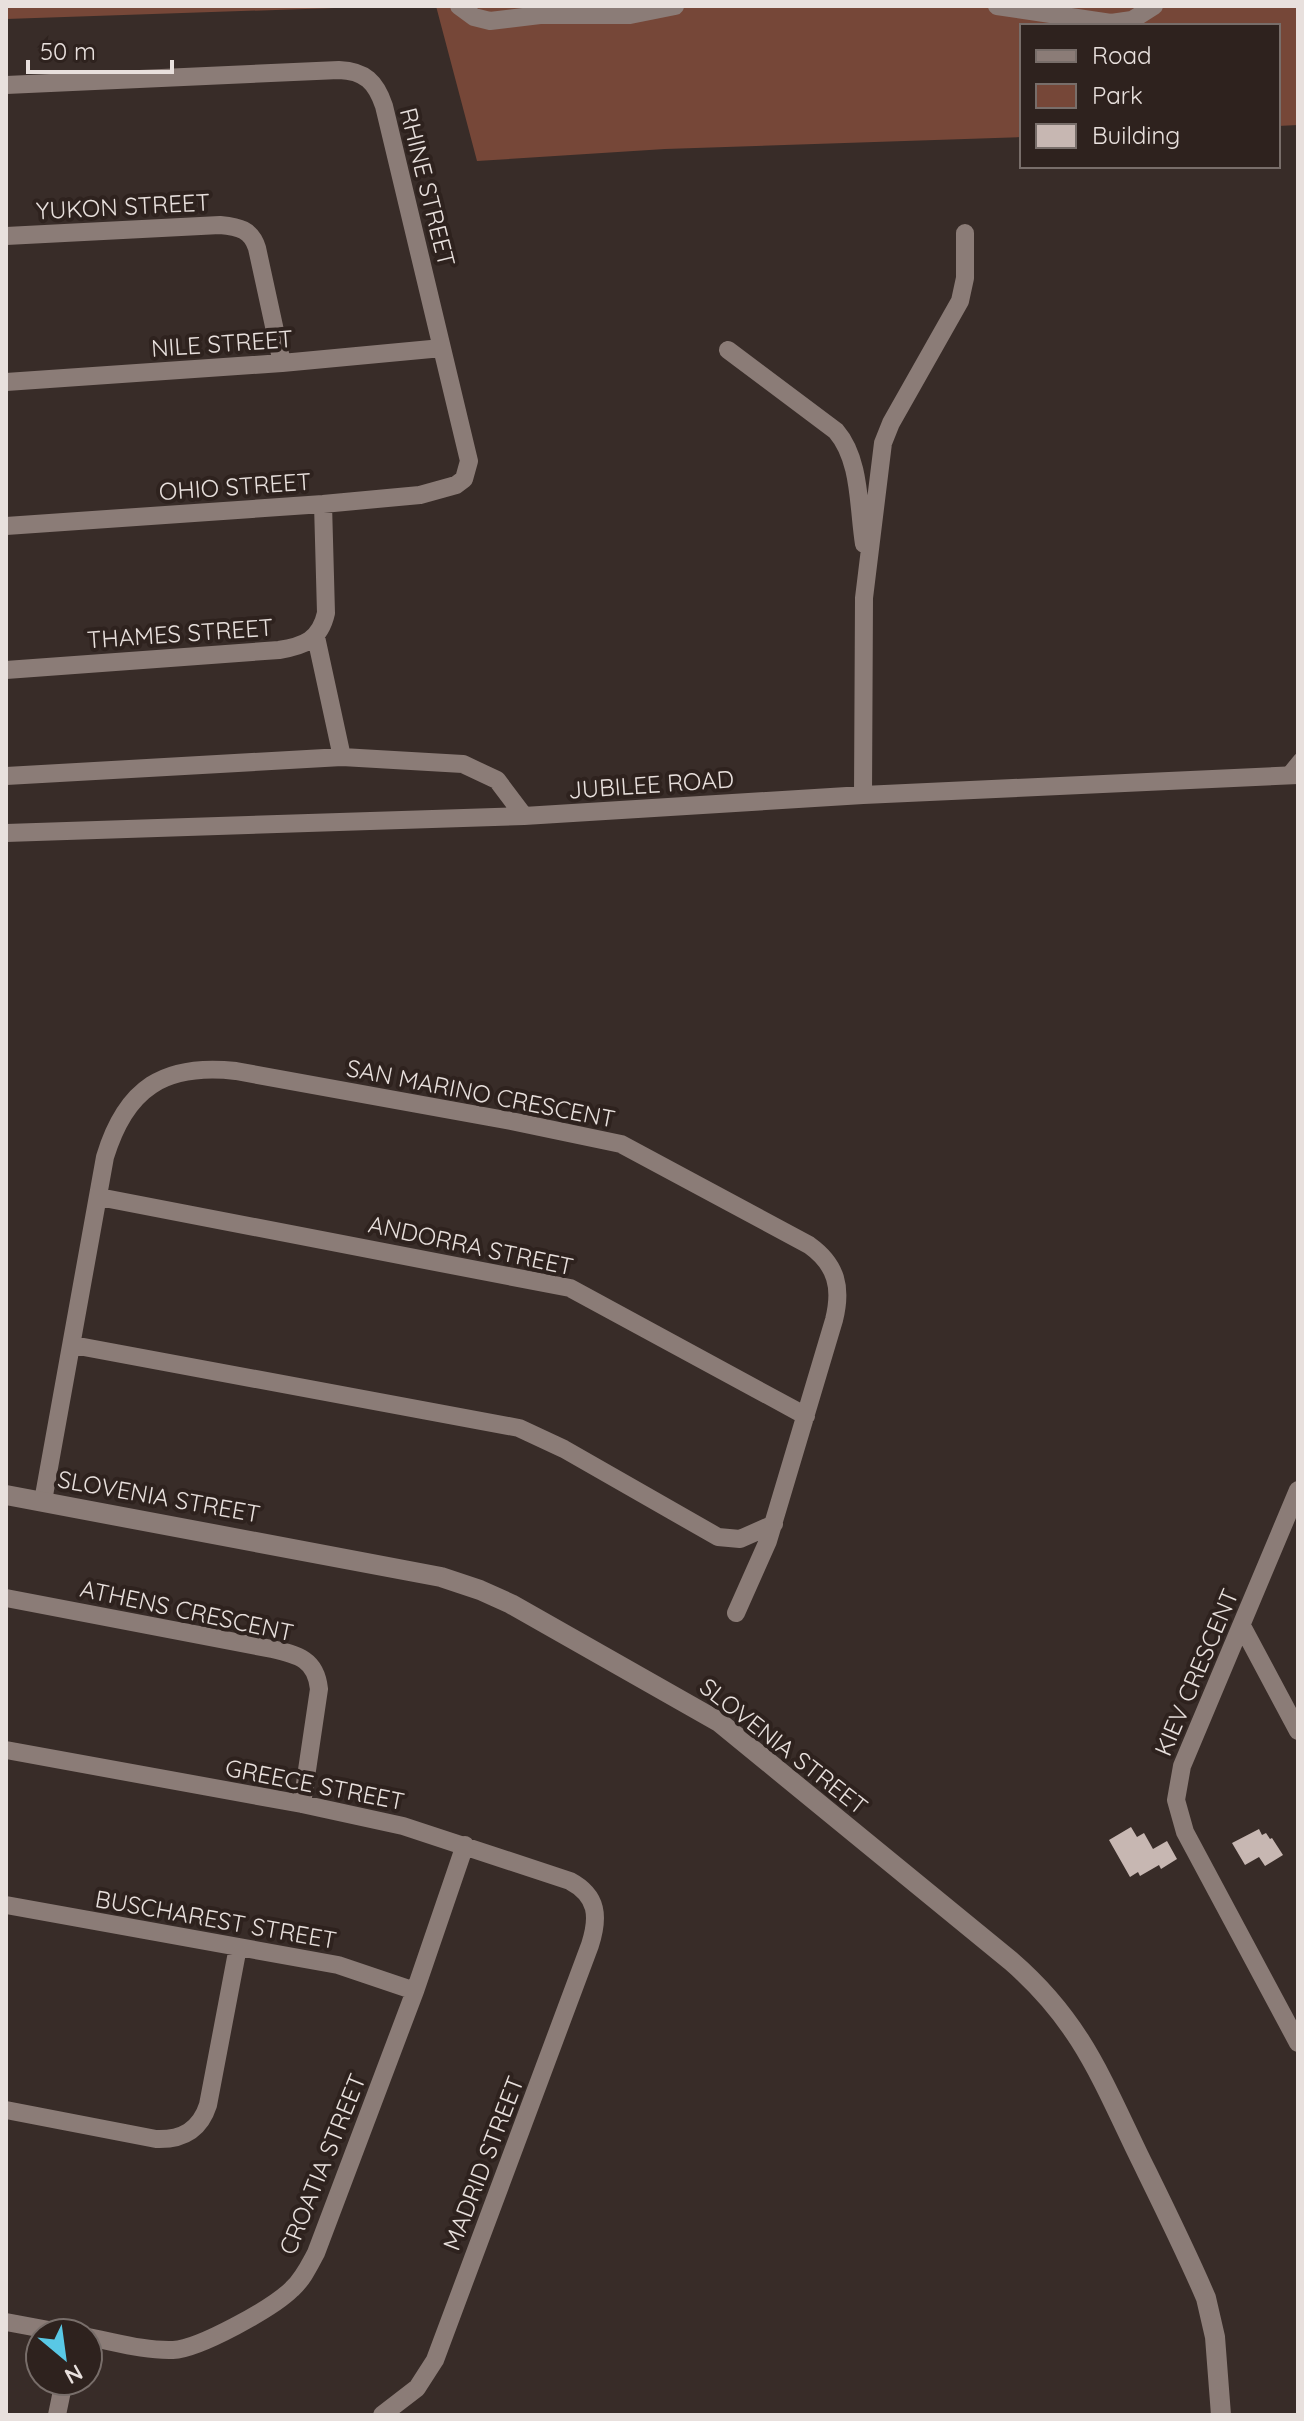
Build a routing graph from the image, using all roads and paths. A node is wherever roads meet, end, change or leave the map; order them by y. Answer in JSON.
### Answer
{"nodes":[{"id":1,"x":459,"y":6,"type":"edge"},
{"id":2,"x":675,"y":6,"type":"edge"},
{"id":3,"x":997,"y":6,"type":"edge"},
{"id":4,"x":1154,"y":6,"type":"edge"},
{"id":5,"x":540,"y":11,"type":"edge"},
{"id":6,"x":6,"y":85,"type":"edge"},
{"id":7,"x":965,"y":233,"type":"dead end"},
{"id":8,"x":6,"y":236,"type":"edge"},
{"id":9,"x":442,"y":348,"type":"junction"},
{"id":10,"x":728,"y":350,"type":"dead end"},
{"id":11,"x":282,"y":363,"type":"junction"},
{"id":12,"x":6,"y":382,"type":"edge"},
{"id":13,"x":464,"y":479,"type":"joint"},
{"id":14,"x":323,"y":504,"type":"junction"},
{"id":15,"x":6,"y":526,"type":"edge"},
{"id":16,"x":868,"y":562,"type":"junction"},
{"id":17,"x":316,"y":637,"type":"junction"},
{"id":18,"x":6,"y":670,"type":"edge"},
{"id":19,"x":342,"y":757,"type":"junction"},
{"id":20,"x":1298,"y":758,"type":"edge"},
{"id":21,"x":1291,"y":775,"type":"edge"},
{"id":22,"x":6,"y":776,"type":"edge"},
{"id":23,"x":863,"y":795,"type":"junction"},
{"id":24,"x":524,"y":816,"type":"junction"},
{"id":25,"x":6,"y":833,"type":"edge"},
{"id":26,"x":99,"y":1197,"type":"junction"},
{"id":27,"x":73,"y":1345,"type":"junction"},
{"id":28,"x":806,"y":1416,"type":"junction"},
{"id":29,"x":1298,"y":1490,"type":"edge"},
{"id":30,"x":6,"y":1495,"type":"edge"},
{"id":31,"x":43,"y":1501,"type":"junction"},
{"id":32,"x":774,"y":1524,"type":"junction"},
{"id":33,"x":6,"y":1598,"type":"edge"},
{"id":34,"x":736,"y":1613,"type":"dead end"},
{"id":35,"x":1242,"y":1626,"type":"junction"},
{"id":36,"x":1298,"y":1731,"type":"edge"},
{"id":37,"x":6,"y":1750,"type":"edge"},
{"id":38,"x":302,"y":1804,"type":"junction"},
{"id":39,"x":465,"y":1845,"type":"junction"},
{"id":40,"x":6,"y":1905,"type":"edge"},
{"id":41,"x":596,"y":1908,"type":"joint"},
{"id":42,"x":238,"y":1947,"type":"junction"},
{"id":43,"x":415,"y":1991,"type":"junction"},
{"id":44,"x":1298,"y":2043,"type":"edge"},
{"id":45,"x":6,"y":2110,"type":"edge"},
{"id":46,"x":104,"y":2340,"type":"edge"},
{"id":47,"x":382,"y":2415,"type":"edge"},
{"id":48,"x":1221,"y":2415,"type":"edge"}],
"edges":[{"from":1,"to":5,"type":"street"},
{"from":2,"to":5,"type":"street"},
{"from":3,"to":4,"type":"street"},
{"from":6,"to":9,"type":"street","name":"RHINE STREET"},
{"from":7,"to":16,"type":"street"},
{"from":8,"to":11,"type":"street","name":"YUKON STREET"},
{"from":9,"to":11,"type":"street","name":"NILE STREET"},
{"from":9,"to":13,"type":"street","name":"RHINE STREET"},
{"from":10,"to":16,"type":"street"},
{"from":11,"to":12,"type":"street","name":"NILE STREET"},
{"from":13,"to":14,"type":"street","name":"OHIO STREET"},
{"from":14,"to":15,"type":"street","name":"OHIO STREET"},
{"from":14,"to":17,"type":"street"},
{"from":16,"to":23,"type":"street"},
{"from":17,"to":18,"type":"street","name":"THAMES STREET"},
{"from":17,"to":19,"type":"street"},
{"from":19,"to":22,"type":"street"},
{"from":19,"to":24,"type":"street"},
{"from":20,"to":21,"type":"lane"},
{"from":21,"to":23,"type":"street","name":"JUBILEE ROAD"},
{"from":23,"to":24,"type":"street","name":"JUBILEE ROAD"},
{"from":24,"to":25,"type":"street","name":"JUBILEE ROAD"},
{"from":26,"to":27,"type":"street","name":"SAN MARINO CRESCENT"},
{"from":26,"to":28,"type":"street","name":"ANDORRA STREET"},
{"from":26,"to":28,"type":"street","name":"SAN MARINO CRESCENT"},
{"from":27,"to":31,"type":"street","name":"SAN MARINO CRESCENT"},
{"from":27,"to":32,"type":"street"},
{"from":28,"to":32,"type":"street","name":"SAN MARINO CRESCENT"},
{"from":29,"to":35,"type":"street","name":"KIEV CRESCENT"},
{"from":30,"to":31,"type":"street","name":"SLOVENIA STREET"},
{"from":31,"to":48,"type":"street","name":"SLOVENIA STREET"},
{"from":32,"to":34,"type":"street","name":"SAN MARINO CRESCENT"},
{"from":33,"to":38,"type":"street","name":"ATHENS CRESCENT"},
{"from":35,"to":36,"type":"street"},
{"from":35,"to":44,"type":"street","name":"KIEV CRESCENT"},
{"from":37,"to":38,"type":"street","name":"GREECE STREET"},
{"from":38,"to":39,"type":"street","name":"GREECE STREET"},
{"from":39,"to":41,"type":"street","name":"GREECE STREET"},
{"from":39,"to":43,"type":"street","name":"CROATIA STREET"},
{"from":40,"to":42,"type":"street","name":"BUSCHAREST STREET"},
{"from":41,"to":47,"type":"street","name":"MADRID STREET"},
{"from":42,"to":43,"type":"street","name":"BUSCHAREST STREET"},
{"from":42,"to":45,"type":"street"},
{"from":43,"to":46,"type":"street","name":"CROATIA STREET"}]}
